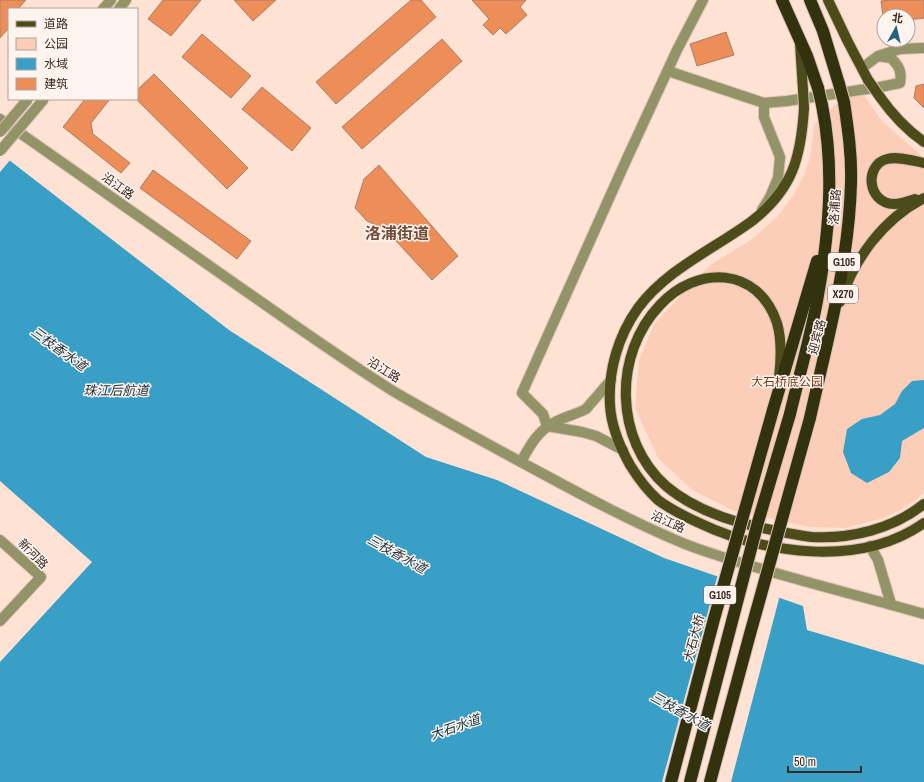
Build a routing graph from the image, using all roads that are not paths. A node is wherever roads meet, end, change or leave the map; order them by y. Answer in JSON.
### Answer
{"nodes":[{"id":1,"x":111,"y":0,"type":"edge"},
{"id":2,"x":126,"y":0,"type":"edge"},
{"id":3,"x":703,"y":0,"type":"edge"},
{"id":4,"x":782,"y":0,"type":"edge"},
{"id":5,"x":810,"y":0,"type":"edge"},
{"id":6,"x":828,"y":0,"type":"edge"},
{"id":7,"x":104,"y":8,"type":"edge"},
{"id":8,"x":120,"y":8,"type":"edge"},
{"id":9,"x":799,"y":38,"type":"junction"},
{"id":10,"x":924,"y":48,"type":"edge"},
{"id":11,"x":878,"y":56,"type":"junction"},
{"id":12,"x":862,"y":68,"type":"junction"},
{"id":13,"x":668,"y":71,"type":"junction"},
{"id":14,"x":27,"y":100,"type":"edge"},
{"id":15,"x":43,"y":100,"type":"edge"},
{"id":16,"x":764,"y":103,"type":"junction"},
{"id":17,"x":0,"y":119,"type":"edge"},
{"id":18,"x":0,"y":132,"type":"edge"},
{"id":19,"x":924,"y":142,"type":"edge"},
{"id":20,"x":0,"y":151,"type":"edge"},
{"id":21,"x":924,"y":163,"type":"edge"},
{"id":22,"x":924,"y":197,"type":"edge"},
{"id":23,"x":759,"y":215,"type":"junction"},
{"id":24,"x":828,"y":217,"type":"junction"},
{"id":25,"x":611,"y":380,"type":"junction"},
{"id":26,"x":773,"y":410,"type":"junction"},
{"id":27,"x":810,"y":418,"type":"junction"},
{"id":28,"x":547,"y":426,"type":"junction"},
{"id":29,"x":623,"y":450,"type":"junction"},
{"id":30,"x":521,"y":462,"type":"junction"},
{"id":31,"x":924,"y":504,"type":"edge"},
{"id":32,"x":924,"y":523,"type":"edge"},
{"id":33,"x":0,"y":540,"type":"edge"},
{"id":34,"x":870,"y":546,"type":"junction"},
{"id":35,"x":891,"y":604,"type":"junction"},
{"id":36,"x":924,"y":614,"type":"edge"},
{"id":37,"x":0,"y":621,"type":"edge"},
{"id":38,"x":671,"y":782,"type":"edge"},
{"id":39,"x":690,"y":782,"type":"edge"},
{"id":40,"x":710,"y":782,"type":"edge"}],
"edges":[{"from":1,"to":7,"type":"street"},
{"from":2,"to":8,"type":"street"},
{"from":3,"to":13,"type":"street"},
{"from":4,"to":9,"type":"highway","name":"洛浦路","number":"G105"},
{"from":5,"to":27,"type":"highway","name":"洛浦路","number":"G105","bridge":true},
{"from":6,"to":12,"type":"main road"},
{"from":9,"to":23,"type":"main road","bridge":true},
{"from":9,"to":24,"type":"highway","name":"洛浦路","number":"G105","bridge":true},
{"from":10,"to":11,"type":"street"},
{"from":11,"to":12,"type":"street"},
{"from":11,"to":16,"type":"street"},
{"from":12,"to":19,"type":"main road","bridge":true},
{"from":13,"to":16,"type":"street"},
{"from":13,"to":28,"type":"street"},
{"from":14,"to":18,"type":"street","bridge":true},
{"from":15,"to":20,"type":"street","bridge":true},
{"from":16,"to":23,"type":"street"},
{"from":17,"to":30,"type":"street","name":"沿江路"},
{"from":21,"to":22,"type":"main road"},
{"from":22,"to":27,"type":"main road","name":"迎宾路","number":"X270"},
{"from":23,"to":25,"type":"main road"},
{"from":24,"to":26,"type":"highway","name":"洛浦路","number":"G105"},
{"from":24,"to":39,"type":"highway","name":"洛浦路","number":"G105","bridge":true},
{"from":25,"to":28,"type":"street"},
{"from":25,"to":29,"type":"main road"},
{"from":26,"to":31,"type":"main road"},
{"from":26,"to":38,"type":"highway","name":"大石大桥","number":"G105","bridge":true},
{"from":27,"to":40,"type":"highway","number":"G105","bridge":true},
{"from":28,"to":29,"type":"street"},
{"from":28,"to":30,"type":"street"},
{"from":29,"to":34,"type":"main road"},
{"from":30,"to":35,"type":"street","name":"沿江路"},
{"from":32,"to":34,"type":"main road"},
{"from":33,"to":37,"type":"street","name":"新河路"},
{"from":34,"to":35,"type":"street"},
{"from":35,"to":36,"type":"street","name":"沿江路"}]}
